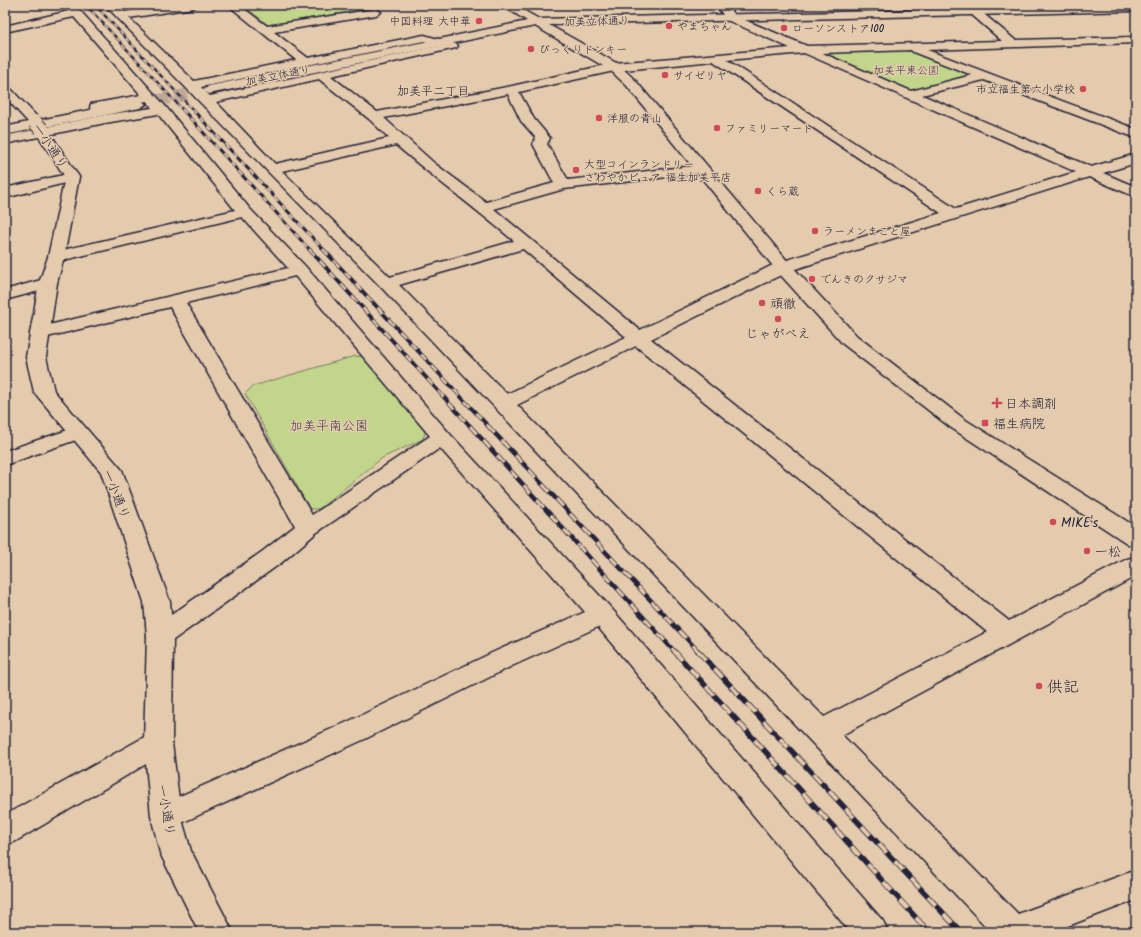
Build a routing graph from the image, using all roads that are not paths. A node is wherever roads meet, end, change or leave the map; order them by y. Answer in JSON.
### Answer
{"nodes":[{"id":1,"x":193,"y":5,"type":"edge"},
{"id":2,"x":233,"y":5,"type":"edge"},
{"id":3,"x":366,"y":5,"type":"edge"},
{"id":4,"x":507,"y":5,"type":"edge"},
{"id":5,"x":721,"y":5,"type":"edge"},
{"id":6,"x":960,"y":5,"type":"edge"},
{"id":7,"x":1136,"y":8,"type":"edge"},
{"id":8,"x":72,"y":9,"type":"edge"},
{"id":9,"x":116,"y":10,"type":"edge"},
{"id":10,"x":975,"y":12,"type":"junction"},
{"id":11,"x":731,"y":18,"type":"junction"},
{"id":12,"x":539,"y":22,"type":"junction"},
{"id":13,"x":5,"y":28,"type":"edge"},
{"id":14,"x":265,"y":30,"type":"junction"},
{"id":15,"x":1136,"y":40,"type":"edge"},
{"id":16,"x":440,"y":43,"type":"junction"},
{"id":17,"x":1013,"y":44,"type":"junction"},
{"id":18,"x":908,"y":47,"type":"junction"},
{"id":19,"x":804,"y":50,"type":"junction"},
{"id":20,"x":715,"y":57,"type":"junction"},
{"id":21,"x":307,"y":63,"type":"junction"},
{"id":22,"x":614,"y":67,"type":"junction"},
{"id":23,"x":322,"y":75,"type":"junction"},
{"id":24,"x":985,"y":76,"type":"junction"},
{"id":25,"x":192,"y":85,"type":"junction"},
{"id":26,"x":5,"y":90,"type":"edge"},
{"id":27,"x":512,"y":90,"type":"junction"},
{"id":28,"x":909,"y":94,"type":"junction"},
{"id":29,"x":208,"y":95,"type":"junction"},
{"id":30,"x":144,"y":100,"type":"junction"},
{"id":31,"x":161,"y":110,"type":"junction"},
{"id":32,"x":374,"y":116,"type":"junction"},
{"id":33,"x":5,"y":125,"type":"edge"},
{"id":34,"x":38,"y":126,"type":"junction"},
{"id":35,"x":5,"y":131,"type":"edge"},
{"id":36,"x":1136,"y":134,"type":"edge"},
{"id":37,"x":5,"y":140,"type":"edge"},
{"id":38,"x":399,"y":140,"type":"junction"},
{"id":39,"x":1136,"y":158,"type":"edge"},
{"id":40,"x":272,"y":169,"type":"junction"},
{"id":41,"x":702,"y":169,"type":"junction"},
{"id":42,"x":1090,"y":172,"type":"junction"},
{"id":43,"x":72,"y":177,"type":"junction"},
{"id":44,"x":563,"y":185,"type":"junction"},
{"id":45,"x":1136,"y":192,"type":"edge"},
{"id":46,"x":5,"y":193,"type":"edge"},
{"id":47,"x":483,"y":207,"type":"junction"},
{"id":48,"x":245,"y":212,"type":"junction"},
{"id":49,"x":953,"y":214,"type":"junction"},
{"id":50,"x":526,"y":243,"type":"junction"},
{"id":51,"x":56,"y":257,"type":"junction"},
{"id":52,"x":783,"y":267,"type":"junction"},
{"id":53,"x":299,"y":270,"type":"junction"},
{"id":54,"x":387,"y":282,"type":"junction"},
{"id":55,"x":48,"y":283,"type":"junction"},
{"id":56,"x":5,"y":295,"type":"edge"},
{"id":57,"x":176,"y":300,"type":"junction"},
{"id":58,"x":39,"y":333,"type":"junction"},
{"id":59,"x":637,"y":337,"type":"junction"},
{"id":60,"x":504,"y":403,"type":"junction"},
{"id":61,"x":77,"y":433,"type":"junction"},
{"id":62,"x":442,"y":437,"type":"junction"},
{"id":63,"x":5,"y":458,"type":"edge"},
{"id":64,"x":308,"y":528,"type":"junction"},
{"id":65,"x":1136,"y":538,"type":"edge"},
{"id":66,"x":1136,"y":565,"type":"edge"},
{"id":67,"x":602,"y":615,"type":"junction"},
{"id":68,"x":1007,"y":634,"type":"junction"},
{"id":69,"x":160,"y":636,"type":"junction"},
{"id":70,"x":822,"y":732,"type":"junction"},
{"id":71,"x":158,"y":743,"type":"junction"},
{"id":72,"x":166,"y":816,"type":"junction"},
{"id":73,"x":5,"y":831,"type":"edge"},
{"id":74,"x":1136,"y":885,"type":"edge"},
{"id":75,"x":216,"y":932,"type":"edge"},
{"id":76,"x":871,"y":932,"type":"edge"},
{"id":77,"x":1012,"y":932,"type":"edge"}],
"edges":[{"from":1,"to":9,"type":"street"},
{"from":2,"to":14,"type":"street"},
{"from":3,"to":14,"type":"street"},
{"from":4,"to":12,"type":"street"},
{"from":5,"to":11,"type":"street"},
{"from":6,"to":10,"type":"street"},
{"from":7,"to":10,"type":"street","name":"加美立体通り"},
{"from":8,"to":13,"type":"street"},
{"from":8,"to":30,"type":"street"},
{"from":9,"to":25,"type":"street"},
{"from":10,"to":11,"type":"street","name":"加美立体通り"},
{"from":10,"to":17,"type":"street"},
{"from":11,"to":12,"type":"street","name":"加美立体通り"},
{"from":11,"to":19,"type":"street"},
{"from":12,"to":16,"type":"street","name":"加美立体通り"},
{"from":12,"to":22,"type":"street"},
{"from":14,"to":21,"type":"street"},
{"from":15,"to":17,"type":"street"},
{"from":16,"to":21,"type":"street"},
{"from":16,"to":23,"type":"street"},
{"from":16,"to":29,"type":"street","name":"加美立体通り"},
{"from":17,"to":18,"type":"street"},
{"from":18,"to":19,"type":"street"},
{"from":18,"to":24,"type":"street"},
{"from":19,"to":20,"type":"street"},
{"from":19,"to":28,"type":"street"},
{"from":20,"to":22,"type":"street"},
{"from":20,"to":49,"type":"street"},
{"from":21,"to":25,"type":"street"},
{"from":22,"to":27,"type":"street"},
{"from":22,"to":41,"type":"street"},
{"from":23,"to":29,"type":"street"},
{"from":23,"to":32,"type":"street"},
{"from":24,"to":28,"type":"street"},
{"from":24,"to":36,"type":"street"},
{"from":25,"to":29,"type":"street"},
{"from":26,"to":34,"type":"street","name":"一小通り"},
{"from":27,"to":32,"type":"street"},
{"from":27,"to":44,"type":"street"},
{"from":28,"to":42,"type":"street"},
{"from":29,"to":40,"type":"street"},
{"from":30,"to":31,"type":"street"},
{"from":30,"to":34,"type":"street"},
{"from":30,"to":35,"type":"street"},
{"from":31,"to":34,"type":"street"},
{"from":31,"to":48,"type":"street"},
{"from":32,"to":38,"type":"street"},
{"from":33,"to":34,"type":"street"},
{"from":34,"to":37,"type":"street"},
{"from":34,"to":43,"type":"street","name":"一小通り"},
{"from":38,"to":40,"type":"street"},
{"from":38,"to":47,"type":"street"},
{"from":39,"to":42,"type":"street"},
{"from":40,"to":54,"type":"street"},
{"from":41,"to":44,"type":"street"},
{"from":41,"to":52,"type":"street"},
{"from":42,"to":45,"type":"street"},
{"from":42,"to":49,"type":"street"},
{"from":43,"to":46,"type":"street"},
{"from":43,"to":51,"type":"street","name":"一小通り"},
{"from":44,"to":47,"type":"street"},
{"from":47,"to":50,"type":"street"},
{"from":48,"to":51,"type":"street"},
{"from":48,"to":53,"type":"street"},
{"from":49,"to":52,"type":"street"},
{"from":50,"to":54,"type":"street"},
{"from":50,"to":59,"type":"street"},
{"from":51,"to":55,"type":"street","name":"一小通り"},
{"from":52,"to":59,"type":"street"},
{"from":52,"to":65,"type":"street"},
{"from":53,"to":57,"type":"street"},
{"from":53,"to":62,"type":"street"},
{"from":54,"to":60,"type":"street"},
{"from":55,"to":56,"type":"street"},
{"from":55,"to":58,"type":"street","name":"一小通り"},
{"from":57,"to":58,"type":"street"},
{"from":57,"to":64,"type":"street"},
{"from":58,"to":61,"type":"street","name":"一小通り"},
{"from":59,"to":60,"type":"street"},
{"from":59,"to":68,"type":"street"},
{"from":60,"to":70,"type":"street"},
{"from":61,"to":63,"type":"street"},
{"from":61,"to":69,"type":"street","name":"一小通り"},
{"from":62,"to":64,"type":"street"},
{"from":62,"to":67,"type":"street"},
{"from":64,"to":69,"type":"street"},
{"from":66,"to":68,"type":"street"},
{"from":67,"to":72,"type":"street"},
{"from":67,"to":76,"type":"street"},
{"from":68,"to":70,"type":"street"},
{"from":69,"to":71,"type":"street","name":"一小通り"},
{"from":70,"to":77,"type":"street"},
{"from":71,"to":72,"type":"street","name":"一小通り"},
{"from":71,"to":73,"type":"street"},
{"from":72,"to":75,"type":"street","name":"一小通り"},
{"from":74,"to":77,"type":"street"}]}
